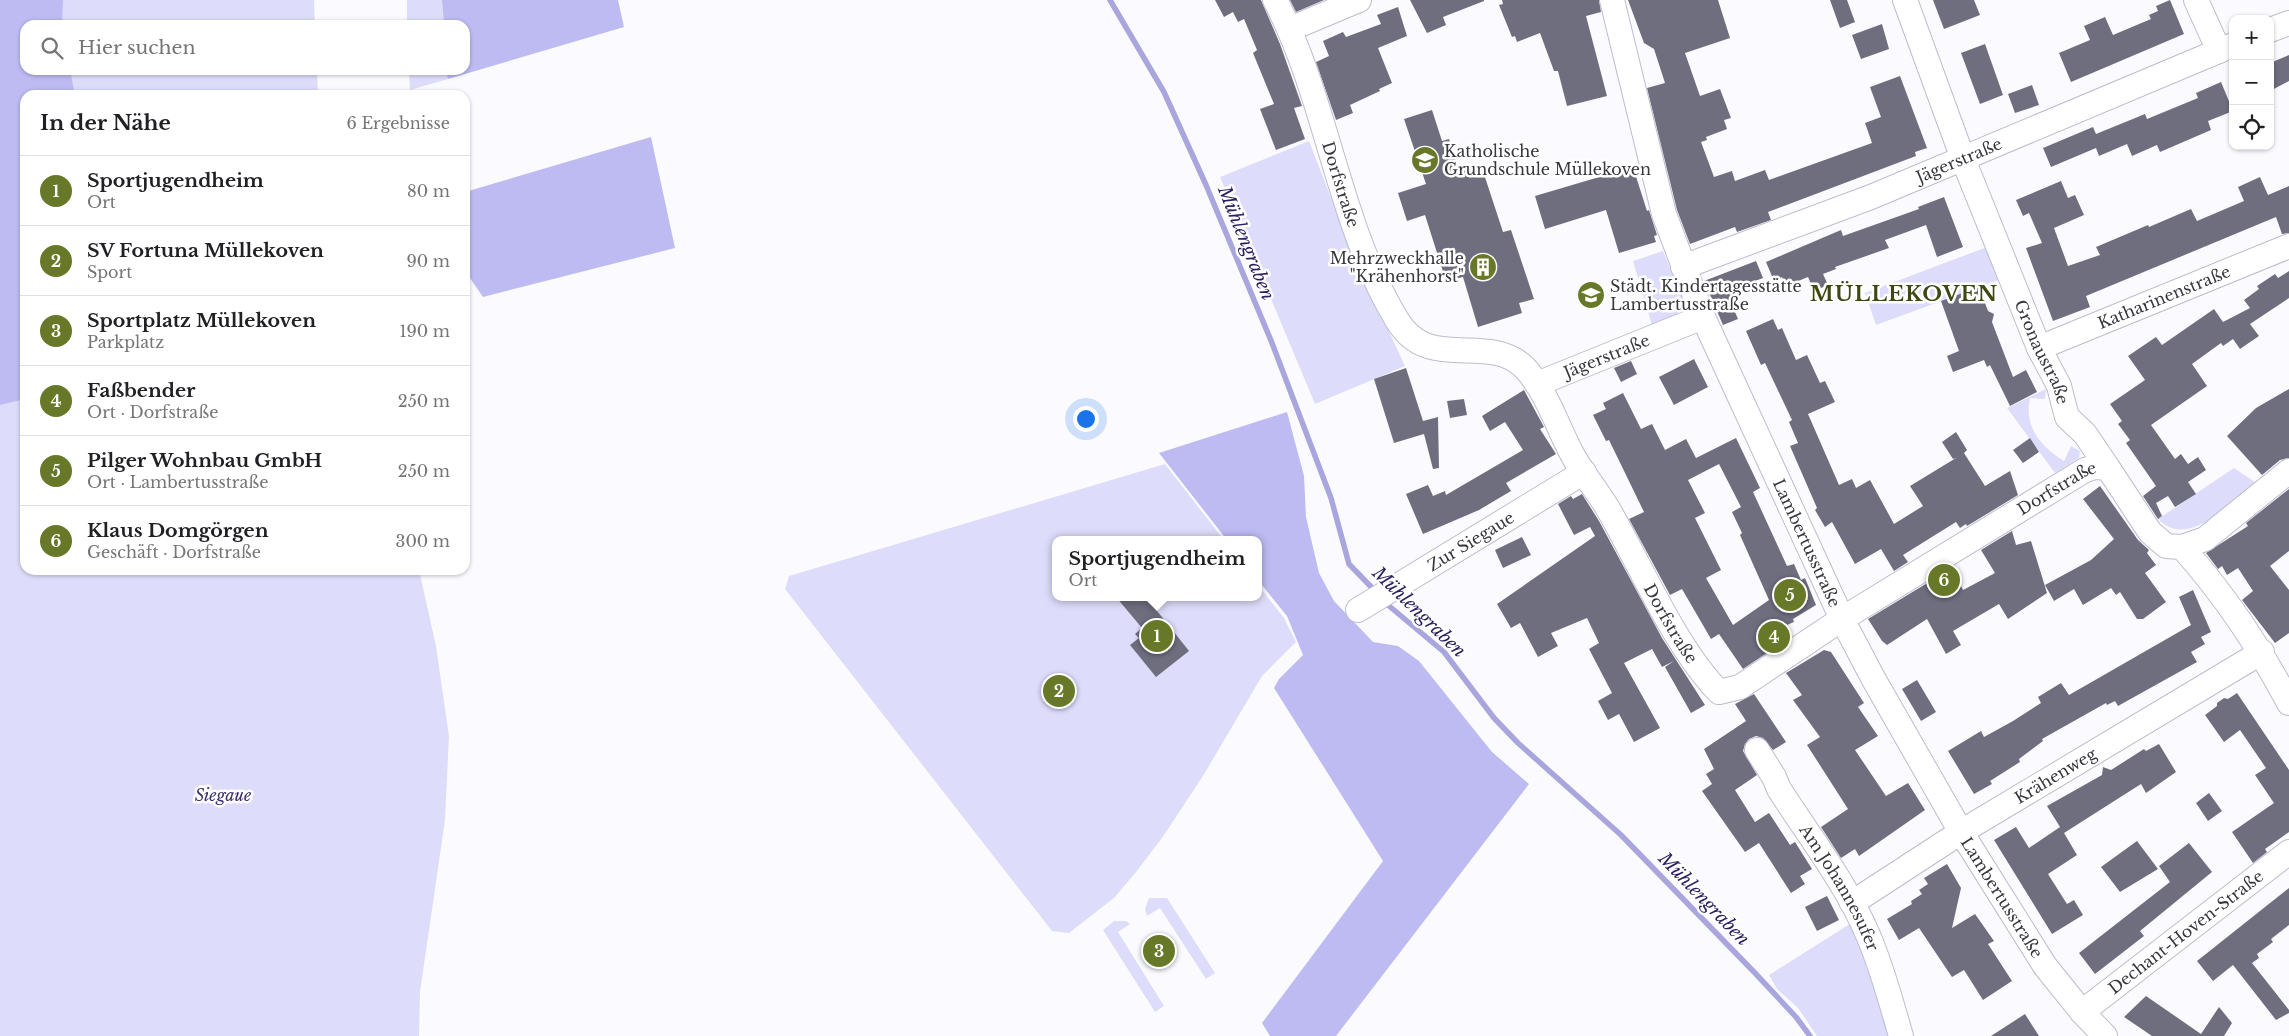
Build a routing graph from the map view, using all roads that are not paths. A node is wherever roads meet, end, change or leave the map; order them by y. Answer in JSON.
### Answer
{"nodes":[{"id":1,"x":1274,"y":0,"type":"edge"},
{"id":2,"x":1360,"y":0,"type":"edge"},
{"id":3,"x":1612,"y":0,"type":"edge"},
{"id":4,"x":1905,"y":0,"type":"edge"},
{"id":5,"x":2196,"y":0,"type":"edge"},
{"id":6,"x":2289,"y":23,"type":"edge"},
{"id":7,"x":1290,"y":29,"type":"junction"},
{"id":8,"x":2274,"y":29,"type":"edge"},
{"id":9,"x":2226,"y":48,"type":"edge"},
{"id":10,"x":1963,"y":159,"type":"junction"},
{"id":11,"x":2289,"y":246,"type":"edge"},
{"id":12,"x":1683,"y":267,"type":"junction"},
{"id":13,"x":1703,"y":317,"type":"junction"},
{"id":14,"x":2039,"y":348,"type":"junction"},
{"id":15,"x":1537,"y":384,"type":"junction"},
{"id":16,"x":2108,"y":468,"type":"junction"},
{"id":17,"x":2289,"y":471,"type":"edge"},
{"id":18,"x":1584,"y":472,"type":"junction"},
{"id":19,"x":2182,"y":547,"type":"junction"},
{"id":20,"x":1358,"y":610,"type":"dead end"},
{"id":21,"x":1842,"y":619,"type":"junction"},
{"id":22,"x":2262,"y":652,"type":"junction"},
{"id":23,"x":2289,"y":703,"type":"edge"},
{"id":24,"x":1757,"y":750,"type":"dead end"},
{"id":25,"x":1961,"y":832,"type":"junction"},
{"id":26,"x":2289,"y":852,"type":"edge"},
{"id":27,"x":1852,"y":903,"type":"junction"},
{"id":28,"x":2082,"y":1012,"type":"junction"},
{"id":29,"x":1901,"y":1036,"type":"edge"},
{"id":30,"x":2105,"y":1036,"type":"edge"}],
"edges":[{"from":1,"to":7,"type":"street","name":"Dorfstraße"},
{"from":2,"to":7,"type":"street"},
{"from":3,"to":12,"type":"street","name":"Lambertusstraße"},
{"from":4,"to":10,"type":"street","name":"Gronaustraße"},
{"from":5,"to":9,"type":"street"},
{"from":6,"to":8,"type":"street"},
{"from":7,"to":15,"type":"street","name":"Dorfstraße"},
{"from":9,"to":10,"type":"street","name":"Jägerstraße"},
{"from":10,"to":12,"type":"street","name":"Jägerstraße"},
{"from":10,"to":14,"type":"street","name":"Gronaustraße"},
{"from":11,"to":14,"type":"street","name":"Katharinenstraße"},
{"from":12,"to":13,"type":"street","name":"Lambertusstraße"},
{"from":13,"to":15,"type":"street","name":"Jägerstraße"},
{"from":13,"to":21,"type":"street","name":"Lambertusstraße"},
{"from":14,"to":16,"type":"street","name":"Gronaustraße"},
{"from":15,"to":18,"type":"street","name":"Dorfstraße"},
{"from":16,"to":19,"type":"street","name":"Dorfstraße"},
{"from":16,"to":21,"type":"street","name":"Dorfstraße"},
{"from":17,"to":19,"type":"street"},
{"from":18,"to":20,"type":"street","name":"Zur Siegaue"},
{"from":18,"to":21,"type":"street","name":"Dorfstraße"},
{"from":19,"to":22,"type":"street"},
{"from":21,"to":25,"type":"street","name":"Lambertusstraße"},
{"from":22,"to":23,"type":"street"},
{"from":22,"to":25,"type":"street","name":"Krähenweg"},
{"from":24,"to":27,"type":"street","name":"Am Johannesufer"},
{"from":25,"to":27,"type":"street","name":"Krähenweg"},
{"from":25,"to":28,"type":"street","name":"Lambertusstraße"},
{"from":26,"to":28,"type":"street","name":"Dechant-Hoven-Straße"},
{"from":27,"to":29,"type":"street","name":"Am Johannesufer"},
{"from":28,"to":30,"type":"street","name":"Lambertusstraße"}]}
